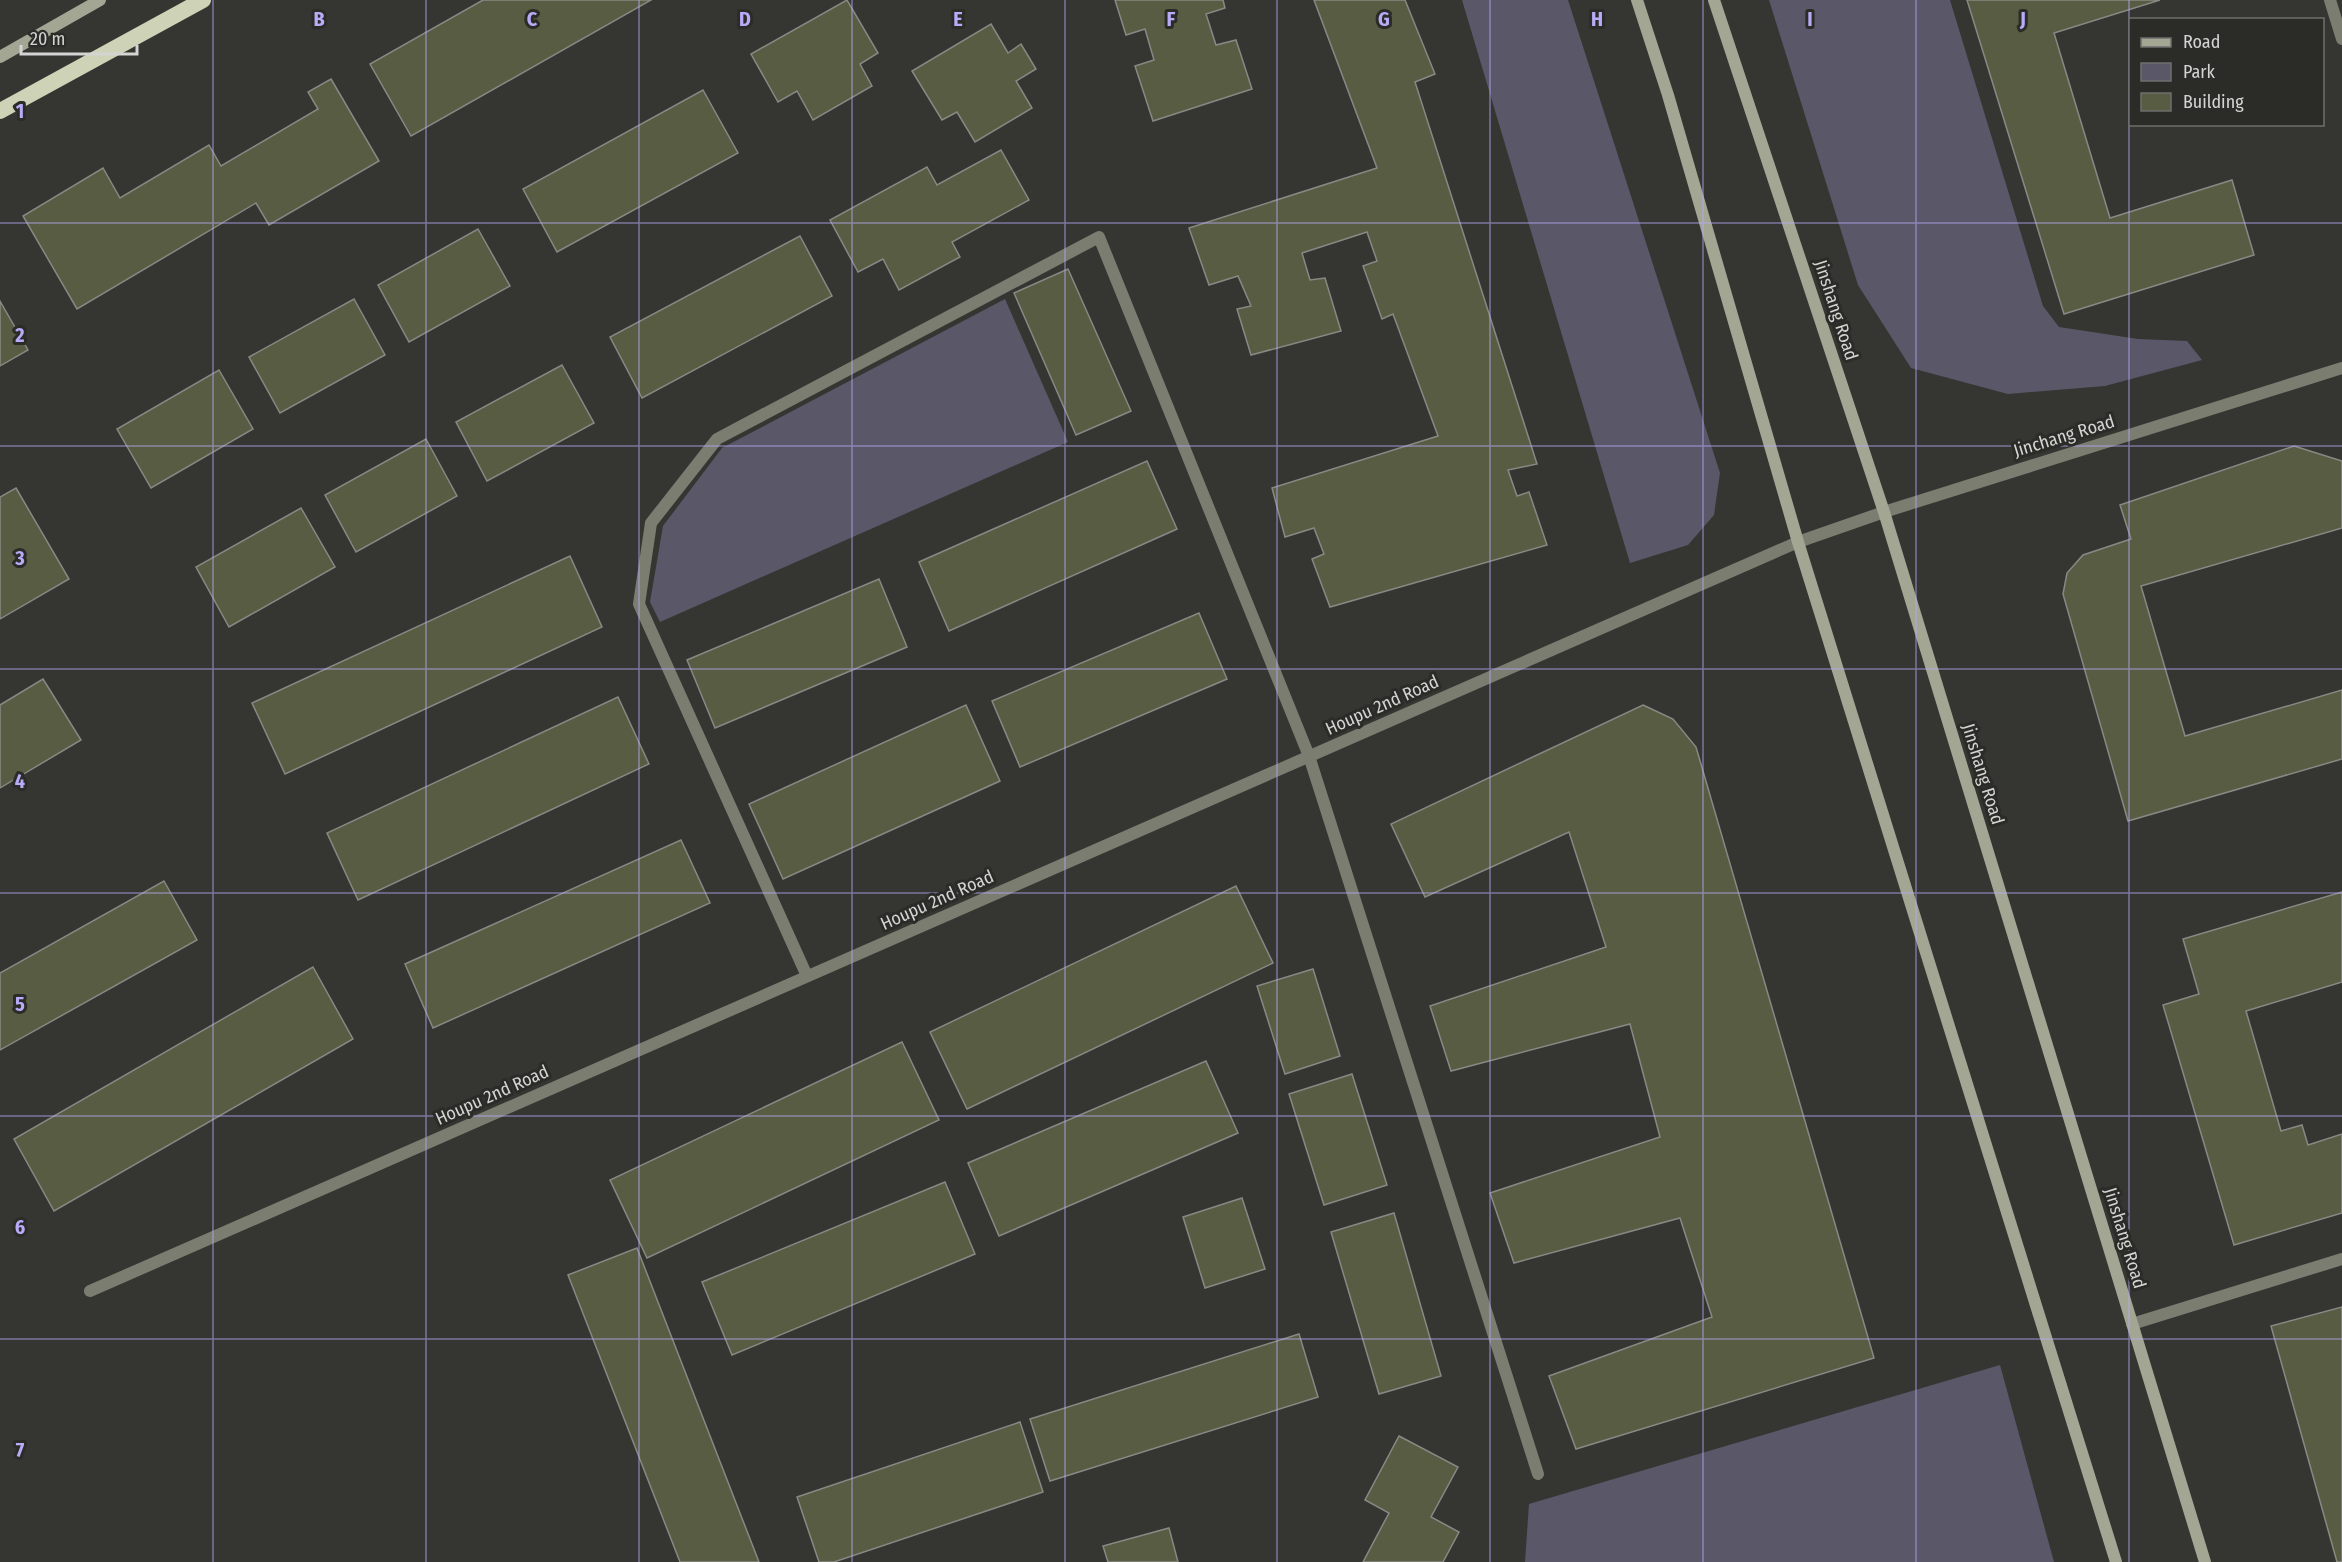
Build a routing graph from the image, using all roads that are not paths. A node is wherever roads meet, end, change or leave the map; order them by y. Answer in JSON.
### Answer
{"nodes":[{"id":1,"x":100,"y":0,"type":"edge"},
{"id":2,"x":203,"y":0,"type":"edge"},
{"id":3,"x":1638,"y":0,"type":"edge"},
{"id":4,"x":1714,"y":0,"type":"edge"},
{"id":5,"x":2330,"y":0,"type":"edge"},
{"id":6,"x":2342,"y":39,"type":"edge"},
{"id":7,"x":0,"y":57,"type":"edge"},
{"id":8,"x":0,"y":111,"type":"edge"},
{"id":9,"x":2342,"y":368,"type":"edge"},
{"id":10,"x":1884,"y":512,"type":"junction"},
{"id":11,"x":1798,"y":542,"type":"junction"},
{"id":12,"x":1310,"y":756,"type":"junction"},
{"id":13,"x":807,"y":976,"type":"junction"},
{"id":14,"x":2342,"y":1259,"type":"edge"},
{"id":15,"x":90,"y":1291,"type":"dead end"},
{"id":16,"x":2132,"y":1324,"type":"junction"},
{"id":17,"x":1538,"y":1474,"type":"dead end"},
{"id":18,"x":2116,"y":1562,"type":"edge"},
{"id":19,"x":2205,"y":1562,"type":"edge"}],
"edges":[{"from":1,"to":7,"type":"main road"},
{"from":2,"to":8,"type":"highway"},
{"from":3,"to":11,"type":"main road"},
{"from":4,"to":10,"type":"main road","name":"Jinshang Road"},
{"from":5,"to":6,"type":"street"},
{"from":9,"to":10,"type":"street","name":"Jinchang Road"},
{"from":10,"to":11,"type":"street","name":"Jinchang Road"},
{"from":10,"to":16,"type":"main road","name":"Jinshang Road"},
{"from":11,"to":12,"type":"street","name":"Houpu 2nd Road"},
{"from":11,"to":18,"type":"main road"},
{"from":12,"to":13,"type":"street","name":"Houpu 2nd Road"},
{"from":12,"to":13,"type":"street"},
{"from":12,"to":17,"type":"street"},
{"from":13,"to":15,"type":"street","name":"Houpu 2nd Road"},
{"from":14,"to":16,"type":"street"},
{"from":16,"to":19,"type":"main road","name":"Jinshang Road"}]}
